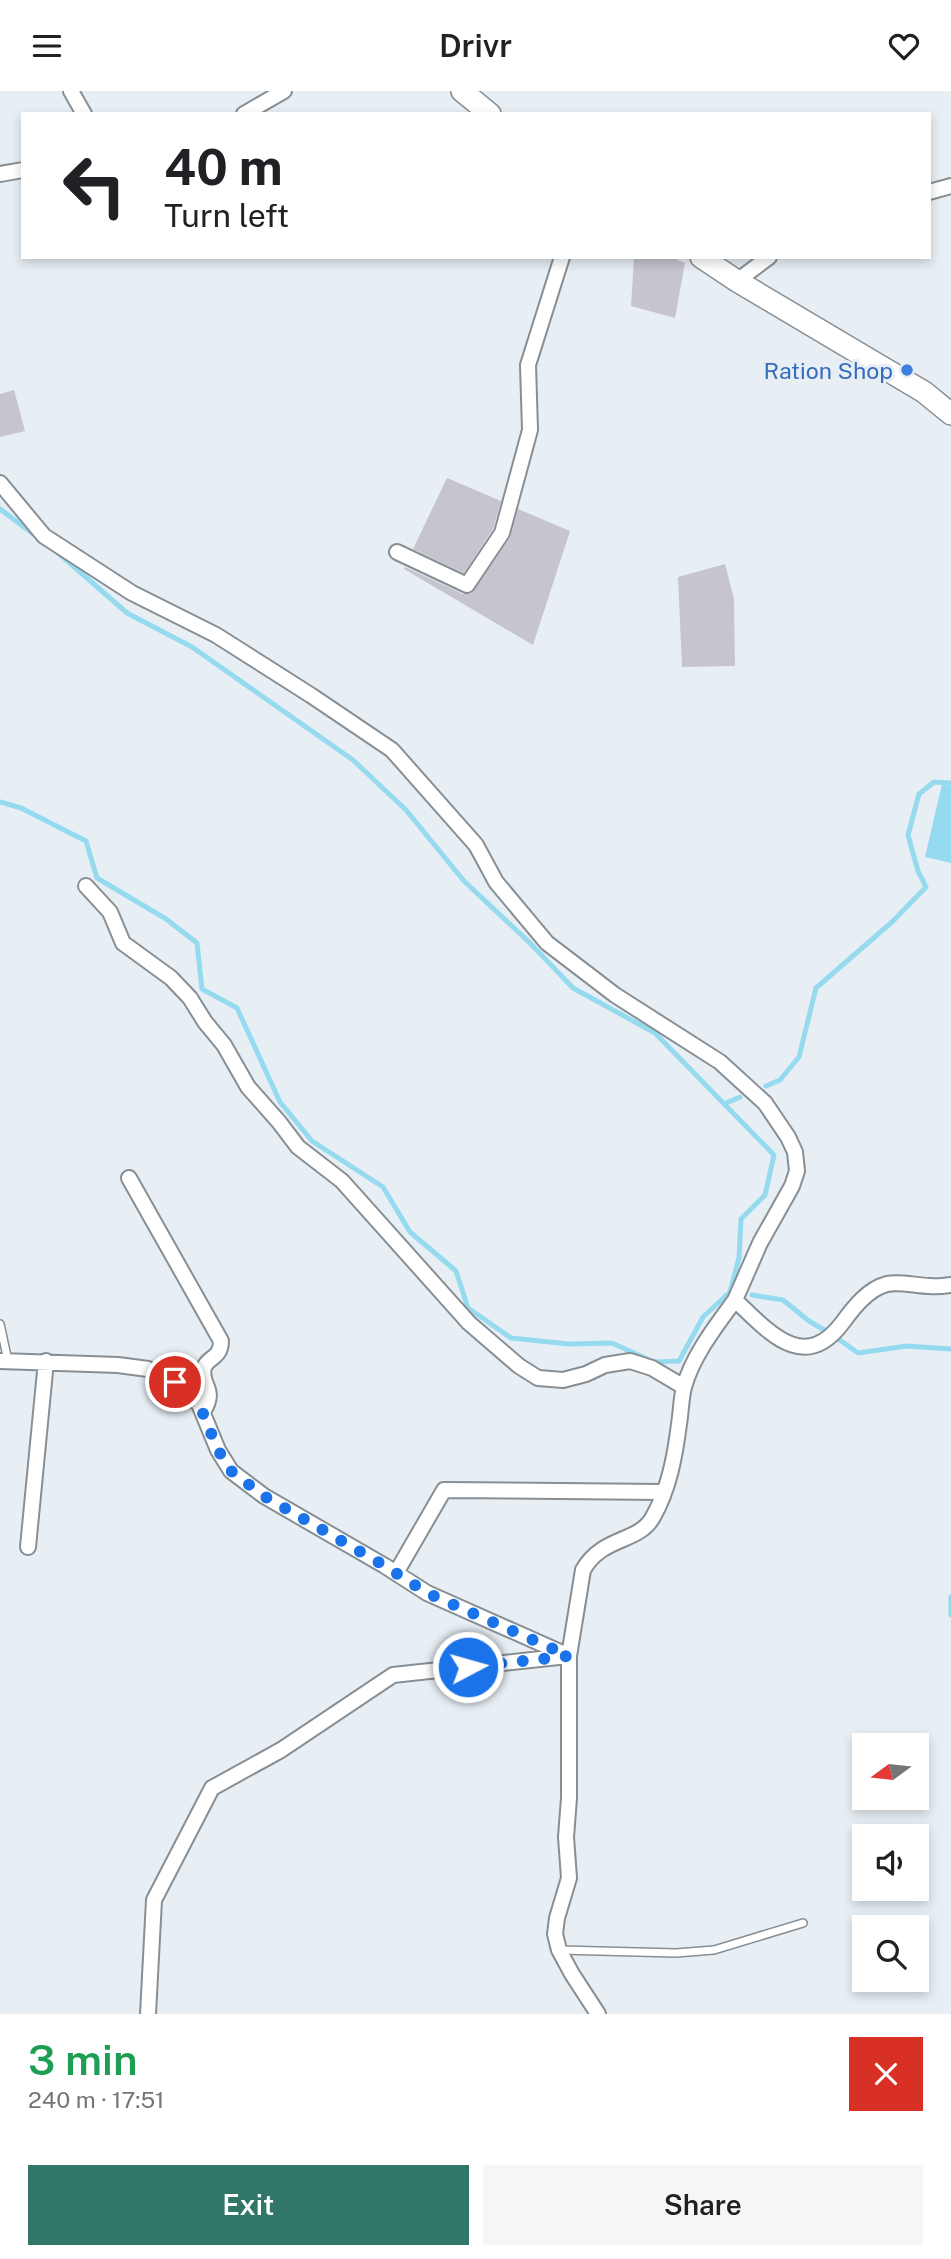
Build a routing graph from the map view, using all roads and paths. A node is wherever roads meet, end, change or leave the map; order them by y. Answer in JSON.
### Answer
{"nodes":[{"id":1,"x":71,"y":91,"type":"edge"},
{"id":2,"x":284,"y":91,"type":"edge"},
{"id":3,"x":462,"y":91,"type":"edge"},
{"id":4,"x":83,"y":112,"type":"edge"},
{"id":5,"x":247,"y":112,"type":"edge"},
{"id":6,"x":488,"y":112,"type":"edge"},
{"id":7,"x":21,"y":170,"type":"edge"},
{"id":8,"x":0,"y":174,"type":"edge"},
{"id":9,"x":951,"y":186,"type":"edge"},
{"id":10,"x":931,"y":191,"type":"edge"},
{"id":11,"x":561,"y":259,"type":"edge"},
{"id":12,"x":704,"y":259,"type":"edge"},
{"id":13,"x":766,"y":259,"type":"edge"},
{"id":14,"x":737,"y":281,"type":"junction"},
{"id":15,"x":951,"y":414,"type":"edge"},
{"id":16,"x":0,"y":483,"type":"edge"},
{"id":17,"x":397,"y":552,"type":"dead end"},
{"id":18,"x":86,"y":886,"type":"dead end"},
{"id":19,"x":129,"y":1178,"type":"dead end"},
{"id":20,"x":951,"y":1285,"type":"edge"},
{"id":21,"x":735,"y":1300,"type":"junction"},
{"id":22,"x":0,"y":1324,"type":"edge"},
{"id":23,"x":4,"y":1361,"type":"edge"},
{"id":24,"x":46,"y":1361,"type":"junction"},
{"id":25,"x":684,"y":1387,"type":"junction"},
{"id":26,"x":203,"y":1412,"type":"junction"},
{"id":27,"x":663,"y":1492,"type":"junction"},
{"id":28,"x":27,"y":1547,"type":"dead end"},
{"id":29,"x":396,"y":1573,"type":"junction"},
{"id":30,"x":569,"y":1656,"type":"junction"},
{"id":31,"x":803,"y":1923,"type":"dead end"},
{"id":32,"x":559,"y":1950,"type":"junction"},
{"id":33,"x":148,"y":2014,"type":"edge"},
{"id":34,"x":598,"y":2014,"type":"edge"}],
"edges":[{"from":1,"to":4,"type":"street"},
{"from":2,"to":5,"type":"street"},
{"from":3,"to":6,"type":"main road"},
{"from":7,"to":8,"type":"street"},
{"from":9,"to":10,"type":"street"},
{"from":11,"to":17,"type":"street"},
{"from":12,"to":14,"type":"main road"},
{"from":13,"to":14,"type":"street"},
{"from":14,"to":15,"type":"main road"},
{"from":16,"to":21,"type":"street"},
{"from":18,"to":25,"type":"street"},
{"from":19,"to":26,"type":"street"},
{"from":20,"to":21,"type":"street"},
{"from":21,"to":25,"type":"street"},
{"from":22,"to":23,"type":"lane"},
{"from":23,"to":24,"type":"street"},
{"from":24,"to":26,"type":"street"},
{"from":24,"to":28,"type":"street"},
{"from":25,"to":27,"type":"street"},
{"from":26,"to":29,"type":"street"},
{"from":27,"to":29,"type":"street"},
{"from":27,"to":30,"type":"street"},
{"from":29,"to":30,"type":"street"},
{"from":30,"to":32,"type":"street"},
{"from":30,"to":33,"type":"street"},
{"from":31,"to":32,"type":"lane"},
{"from":32,"to":34,"type":"street"}]}
